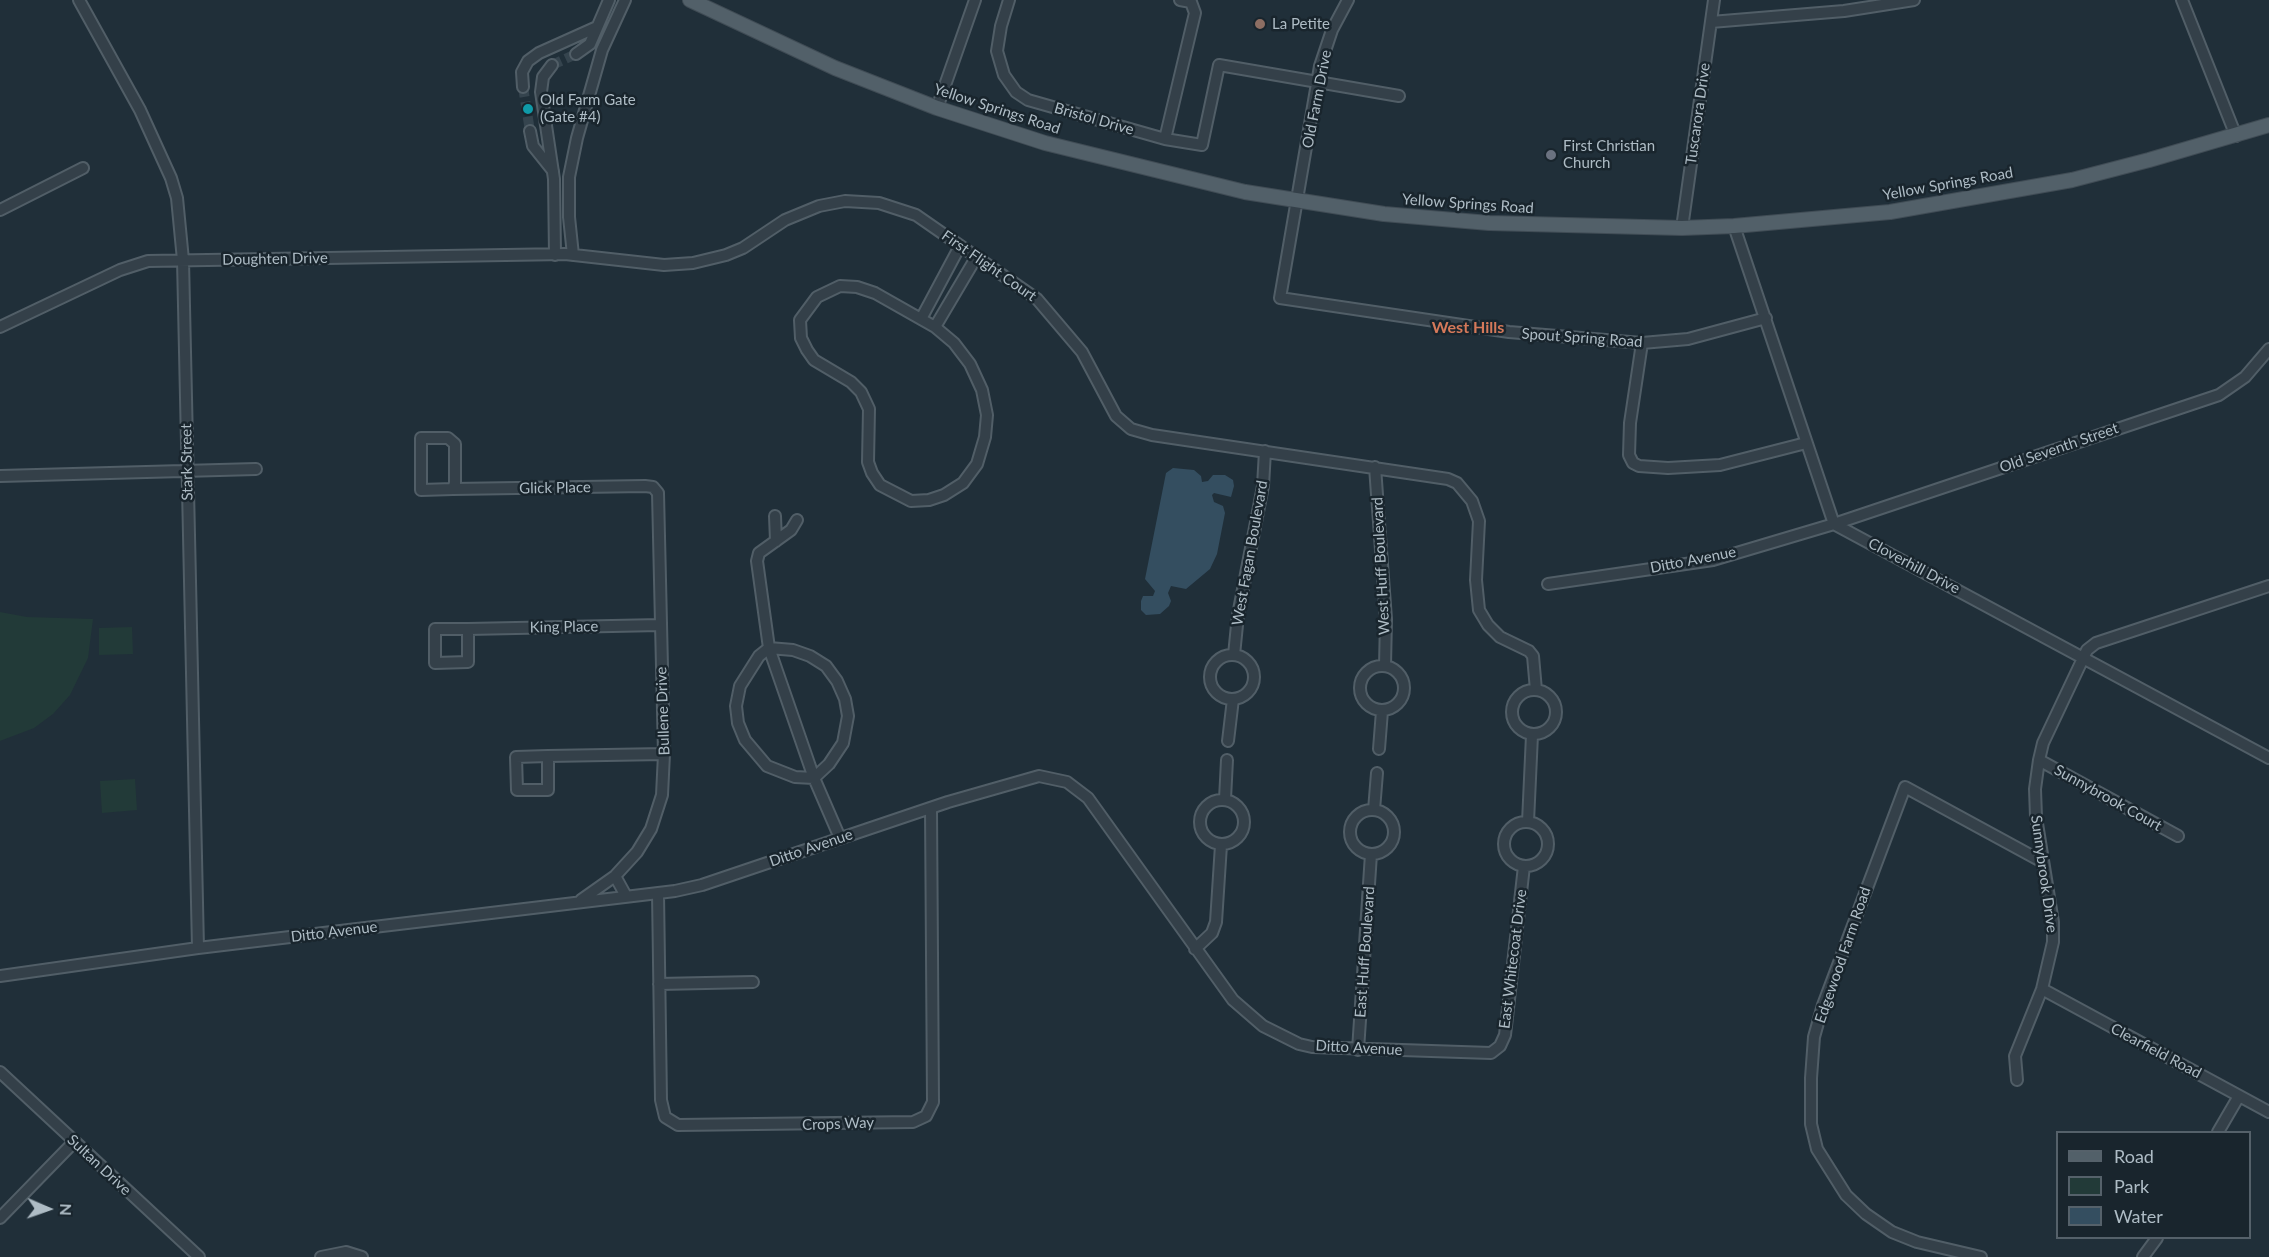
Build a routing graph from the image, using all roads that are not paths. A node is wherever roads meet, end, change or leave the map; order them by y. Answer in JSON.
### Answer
{"nodes":[{"id":1,"x":79,"y":0,"type":"edge"},
{"id":2,"x":609,"y":0,"type":"edge"},
{"id":3,"x":625,"y":0,"type":"edge"},
{"id":4,"x":690,"y":0,"type":"edge"},
{"id":5,"x":975,"y":0,"type":"edge"},
{"id":6,"x":1009,"y":0,"type":"edge"},
{"id":7,"x":1180,"y":0,"type":"edge"},
{"id":8,"x":1348,"y":0,"type":"edge"},
{"id":9,"x":1714,"y":0,"type":"edge"},
{"id":10,"x":1914,"y":0,"type":"edge"},
{"id":11,"x":2182,"y":0,"type":"edge"},
{"id":12,"x":1711,"y":22,"type":"junction"},
{"id":13,"x":597,"y":27,"type":"junction"},
{"id":14,"x":576,"y":54,"type":"tunnel mouth"},
{"id":15,"x":552,"y":65,"type":"tunnel mouth"},
{"id":16,"x":1317,"y":82,"type":"junction"},
{"id":17,"x":523,"y":87,"type":"tunnel mouth"},
{"id":18,"x":1399,"y":96,"type":"dead end"},
{"id":19,"x":937,"y":108,"type":"junction"},
{"id":20,"x":2269,"y":124,"type":"edge"},
{"id":21,"x":530,"y":131,"type":"tunnel mouth"},
{"id":22,"x":2236,"y":136,"type":"junction"},
{"id":23,"x":1165,"y":139,"type":"junction"},
{"id":24,"x":83,"y":168,"type":"dead end"},
{"id":25,"x":553,"y":171,"type":"junction"},
{"id":26,"x":1298,"y":202,"type":"junction"},
{"id":27,"x":0,"y":210,"type":"edge"},
{"id":28,"x":1734,"y":226,"type":"junction"},
{"id":29,"x":1682,"y":228,"type":"junction"},
{"id":30,"x":960,"y":246,"type":"junction"},
{"id":31,"x":564,"y":255,"type":"junction"},
{"id":32,"x":976,"y":256,"type":"junction"},
{"id":33,"x":183,"y":260,"type":"junction"},
{"id":34,"x":1766,"y":318,"type":"junction"},
{"id":35,"x":921,"y":319,"type":"junction"},
{"id":36,"x":0,"y":327,"type":"edge"},
{"id":37,"x":935,"y":327,"type":"junction"},
{"id":38,"x":1642,"y":343,"type":"junction"},
{"id":39,"x":2269,"y":349,"type":"edge"},
{"id":40,"x":1806,"y":443,"type":"junction"},
{"id":41,"x":1265,"y":451,"type":"junction"},
{"id":42,"x":1375,"y":467,"type":"junction"},
{"id":43,"x":188,"y":470,"type":"junction"},
{"id":44,"x":256,"y":470,"type":"dead end"},
{"id":45,"x":0,"y":476,"type":"edge"},
{"id":46,"x":453,"y":489,"type":"junction"},
{"id":47,"x":656,"y":489,"type":"joint"},
{"id":48,"x":775,"y":516,"type":"dead end"},
{"id":49,"x":797,"y":520,"type":"dead end"},
{"id":50,"x":1834,"y":524,"type":"junction"},
{"id":51,"x":776,"y":541,"type":"junction"},
{"id":52,"x":1548,"y":584,"type":"dead end"},
{"id":53,"x":2269,"y":586,"type":"edge"},
{"id":54,"x":660,"y":625,"type":"junction"},
{"id":55,"x":468,"y":628,"type":"junction"},
{"id":56,"x":769,"y":648,"type":"junction"},
{"id":57,"x":1234,"y":655,"type":"junction"},
{"id":58,"x":2085,"y":657,"type":"junction"},
{"id":59,"x":1385,"y":666,"type":"junction"},
{"id":60,"x":1536,"y":690,"type":"junction"},
{"id":61,"x":1233,"y":699,"type":"junction"},
{"id":62,"x":1382,"y":711,"type":"junction"},
{"id":63,"x":1532,"y":735,"type":"junction"},
{"id":64,"x":1228,"y":741,"type":"dead end"},
{"id":65,"x":1378,"y":749,"type":"dead end"},
{"id":66,"x":664,"y":754,"type":"junction"},
{"id":67,"x":548,"y":756,"type":"dead end"},
{"id":68,"x":2269,"y":758,"type":"edge"},
{"id":69,"x":1227,"y":760,"type":"dead end"},
{"id":70,"x":2039,"y":760,"type":"junction"},
{"id":71,"x":1377,"y":773,"type":"dead end"},
{"id":72,"x":814,"y":778,"type":"junction"},
{"id":73,"x":1225,"y":799,"type":"junction"},
{"id":74,"x":931,"y":808,"type":"junction"},
{"id":75,"x":1374,"y":810,"type":"junction"},
{"id":76,"x":1528,"y":822,"type":"junction"},
{"id":77,"x":2178,"y":836,"type":"dead end"},
{"id":78,"x":840,"y":838,"type":"junction"},
{"id":79,"x":1221,"y":845,"type":"junction"},
{"id":80,"x":1371,"y":854,"type":"junction"},
{"id":81,"x":2041,"y":861,"type":"junction"},
{"id":82,"x":1524,"y":866,"type":"junction"},
{"id":83,"x":615,"y":876,"type":"junction"},
{"id":84,"x":658,"y":893,"type":"junction"},
{"id":85,"x":626,"y":896,"type":"junction"},
{"id":86,"x":580,"y":901,"type":"junction"},
{"id":87,"x":198,"y":948,"type":"junction"},
{"id":88,"x":1195,"y":949,"type":"junction"},
{"id":89,"x":0,"y":976,"type":"edge"},
{"id":90,"x":753,"y":982,"type":"dead end"},
{"id":91,"x":659,"y":984,"type":"junction"},
{"id":92,"x":2042,"y":989,"type":"junction"},
{"id":93,"x":1497,"y":1049,"type":"joint"},
{"id":94,"x":1358,"y":1050,"type":"junction"},
{"id":95,"x":0,"y":1072,"type":"edge"},
{"id":96,"x":2017,"y":1080,"type":"dead end"},
{"id":97,"x":2239,"y":1096,"type":"junction"},
{"id":98,"x":2269,"y":1112,"type":"edge"},
{"id":99,"x":2219,"y":1131,"type":"edge"},
{"id":100,"x":74,"y":1142,"type":"junction"},
{"id":101,"x":0,"y":1218,"type":"edge"},
{"id":102,"x":2156,"y":1239,"type":"edge"},
{"id":103,"x":199,"y":1257,"type":"edge"},
{"id":104,"x":321,"y":1257,"type":"edge"},
{"id":105,"x":362,"y":1257,"type":"edge"},
{"id":106,"x":1981,"y":1257,"type":"edge"},
{"id":107,"x":2143,"y":1257,"type":"edge"}],
"edges":[{"from":1,"to":33,"type":"street","name":"Stark Street"},
{"from":2,"to":13,"type":"street"},
{"from":3,"to":31,"type":"street"},
{"from":4,"to":19,"type":"main road","name":"Yellow Springs Road"},
{"from":5,"to":19,"type":"street"},
{"from":6,"to":23,"type":"street","name":"Bristol Drive"},
{"from":7,"to":23,"type":"street"},
{"from":8,"to":16,"type":"street","name":"Old Farm Drive"},
{"from":9,"to":12,"type":"street","name":"Tuscarora Drive"},
{"from":10,"to":12,"type":"street"},
{"from":11,"to":22,"type":"street"},
{"from":12,"to":29,"type":"street","name":"Tuscarora Drive"},
{"from":13,"to":14,"type":"street"},
{"from":13,"to":17,"type":"street"},
{"from":15,"to":25,"type":"street"},
{"from":16,"to":18,"type":"street"},
{"from":16,"to":23,"type":"street","name":"Bristol Drive"},
{"from":16,"to":26,"type":"street","name":"Old Farm Drive"},
{"from":19,"to":26,"type":"main road","name":"Yellow Springs Road"},
{"from":20,"to":22,"type":"main road","name":"Yellow Springs Road"},
{"from":21,"to":25,"type":"street"},
{"from":22,"to":28,"type":"main road","name":"Yellow Springs Road"},
{"from":24,"to":27,"type":"street"},
{"from":25,"to":31,"type":"street"},
{"from":26,"to":29,"type":"main road","name":"Yellow Springs Road"},
{"from":26,"to":38,"type":"street","name":"Spout Spring Road"},
{"from":28,"to":29,"type":"main road","name":"Yellow Springs Road"},
{"from":28,"to":34,"type":"street"},
{"from":30,"to":31,"type":"street","name":"First Flight Court"},
{"from":30,"to":32,"type":"street","name":"First Flight Court"},
{"from":30,"to":35,"type":"street"},
{"from":31,"to":33,"type":"street","name":"Doughten Drive"},
{"from":32,"to":37,"type":"street"},
{"from":32,"to":41,"type":"street","name":"First Flight Court"},
{"from":33,"to":36,"type":"street","name":"Doughten Drive"},
{"from":33,"to":43,"type":"street","name":"Stark Street"},
{"from":34,"to":38,"type":"street","name":"Spout Spring Road"},
{"from":34,"to":40,"type":"street"},
{"from":35,"to":37,"type":"street"},
{"from":35,"to":37,"type":"street"},
{"from":38,"to":40,"type":"street"},
{"from":39,"to":50,"type":"street","name":"Old Seventh Street"},
{"from":40,"to":50,"type":"street"},
{"from":41,"to":42,"type":"street","name":"First Flight Court"},
{"from":41,"to":57,"type":"street","name":"West Fagan Boulevard"},
{"from":42,"to":59,"type":"street","name":"West Huff Boulevard"},
{"from":42,"to":60,"type":"street","name":"First Flight Court"},
{"from":43,"to":44,"type":"street"},
{"from":43,"to":45,"type":"street"},
{"from":43,"to":87,"type":"street","name":"Stark Street"},
{"from":46,"to":46,"type":"street","name":"Glick Place"},
{"from":46,"to":47,"type":"street","name":"Glick Place"},
{"from":47,"to":54,"type":"street","name":"Bullene Drive"},
{"from":48,"to":51,"type":"street"},
{"from":49,"to":51,"type":"street"},
{"from":50,"to":52,"type":"street","name":"Ditto Avenue"},
{"from":50,"to":58,"type":"street","name":"Cloverhill Drive"},
{"from":51,"to":56,"type":"street"},
{"from":53,"to":58,"type":"street","name":"Sunnybrook Drive"},
{"from":54,"to":55,"type":"street","name":"King Place"},
{"from":54,"to":66,"type":"street","name":"Bullene Drive"},
{"from":55,"to":55,"type":"street","name":"King Place"},
{"from":56,"to":72,"type":"street"},
{"from":56,"to":72,"type":"street"},
{"from":56,"to":72,"type":"street"},
{"from":57,"to":61,"type":"street"},
{"from":57,"to":61,"type":"street"},
{"from":58,"to":68,"type":"street","name":"Cloverhill Drive"},
{"from":58,"to":70,"type":"street","name":"Sunnybrook Drive"},
{"from":59,"to":62,"type":"street"},
{"from":59,"to":62,"type":"street"},
{"from":60,"to":63,"type":"street"},
{"from":60,"to":63,"type":"street"},
{"from":61,"to":64,"type":"street"},
{"from":62,"to":65,"type":"street"},
{"from":63,"to":76,"type":"street"},
{"from":66,"to":67,"type":"street"},
{"from":66,"to":83,"type":"street","name":"Bullene Drive"},
{"from":69,"to":73,"type":"street"},
{"from":70,"to":77,"type":"street","name":"Sunnybrook Court"},
{"from":70,"to":81,"type":"street","name":"Sunnybrook Drive"},
{"from":71,"to":75,"type":"street"},
{"from":72,"to":78,"type":"street"},
{"from":73,"to":79,"type":"street"},
{"from":73,"to":79,"type":"street"},
{"from":74,"to":78,"type":"street","name":"Ditto Avenue"},
{"from":74,"to":88,"type":"street","name":"Ditto Avenue"},
{"from":74,"to":91,"type":"street","name":"Crops Way"},
{"from":75,"to":80,"type":"street"},
{"from":75,"to":80,"type":"street"},
{"from":76,"to":82,"type":"street"},
{"from":76,"to":82,"type":"street"},
{"from":78,"to":84,"type":"street","name":"Ditto Avenue"},
{"from":79,"to":88,"type":"street"},
{"from":80,"to":94,"type":"street","name":"East Huff Boulevard"},
{"from":81,"to":92,"type":"street","name":"Sunnybrook Drive"},
{"from":81,"to":106,"type":"street","name":"Edgewood Farm Road"},
{"from":82,"to":93,"type":"street","name":"East Whitecoat Drive"},
{"from":83,"to":85,"type":"street"},
{"from":83,"to":86,"type":"street","name":"Bullene Drive"},
{"from":84,"to":85,"type":"street","name":"Ditto Avenue"},
{"from":84,"to":91,"type":"street","name":"Crops Way"},
{"from":85,"to":86,"type":"street","name":"Ditto Avenue"},
{"from":86,"to":87,"type":"street","name":"Ditto Avenue"},
{"from":87,"to":89,"type":"street","name":"Ditto Avenue"},
{"from":88,"to":94,"type":"street","name":"Ditto Avenue"},
{"from":90,"to":91,"type":"street"},
{"from":92,"to":96,"type":"street","name":"Sunnybrook Drive"},
{"from":92,"to":97,"type":"street","name":"Clearfield Road"},
{"from":93,"to":94,"type":"street","name":"Ditto Avenue"},
{"from":95,"to":100,"type":"street","name":"Sultan Drive"},
{"from":97,"to":98,"type":"street","name":"Clearfield Road"},
{"from":97,"to":99,"type":"street"},
{"from":100,"to":101,"type":"street"},
{"from":100,"to":103,"type":"street","name":"Sultan Drive"},
{"from":102,"to":107,"type":"street"},
{"from":104,"to":105,"type":"street"}]}
